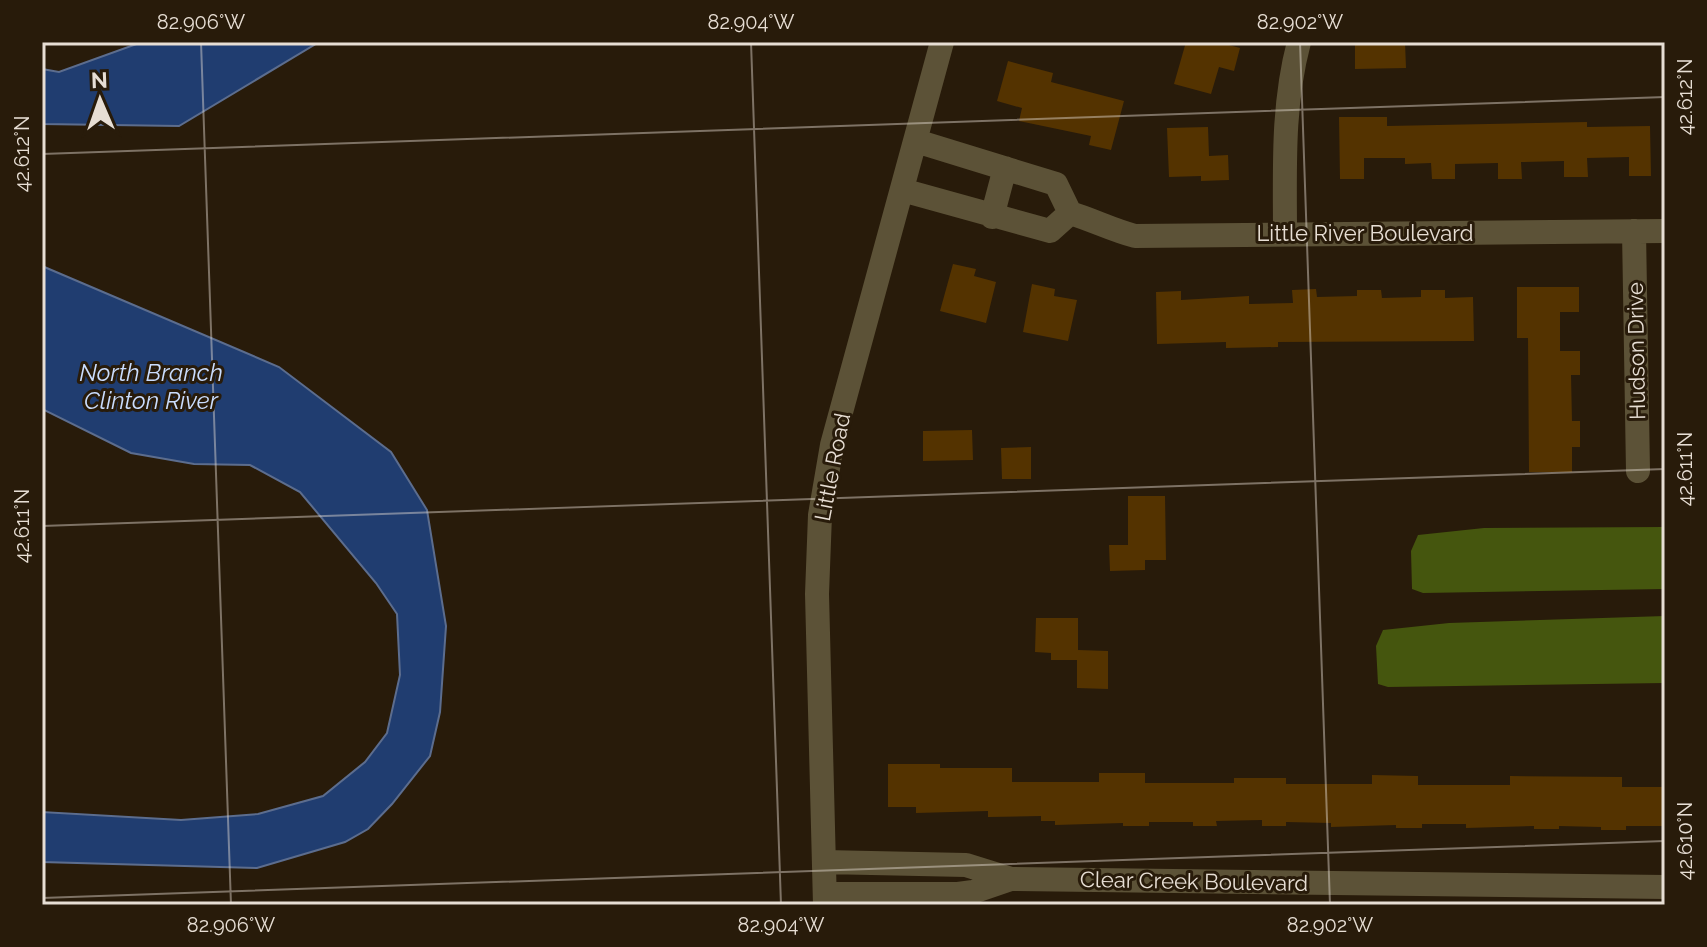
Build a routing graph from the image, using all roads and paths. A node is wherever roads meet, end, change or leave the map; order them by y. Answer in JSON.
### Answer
{"nodes":[{"id":1,"x":942,"y":42,"type":"edge"},
{"id":2,"x":1299,"y":42,"type":"edge"},
{"id":3,"x":916,"y":141,"type":"junction"},
{"id":4,"x":1005,"y":168,"type":"junction"},
{"id":5,"x":902,"y":190,"type":"junction"},
{"id":6,"x":1070,"y":213,"type":"junction"},
{"id":7,"x":992,"y":217,"type":"junction"},
{"id":8,"x":1634,"y":231,"type":"junction"},
{"id":9,"x":1665,"y":231,"type":"edge"},
{"id":10,"x":1285,"y":234,"type":"junction"},
{"id":11,"x":1638,"y":471,"type":"dead end"},
{"id":12,"x":824,"y":862,"type":"junction"},
{"id":13,"x":908,"y":865,"type":"junction"},
{"id":14,"x":1011,"y":879,"type":"junction"},
{"id":15,"x":1665,"y":887,"type":"edge"},
{"id":16,"x":908,"y":893,"type":"junction"},
{"id":17,"x":825,"y":899,"type":"edge"}],
"edges":[{"from":1,"to":3,"type":"street","name":"Little Road"},
{"from":2,"to":10,"type":"street"},
{"from":3,"to":4,"type":"street"},
{"from":3,"to":5,"type":"street","name":"Little Road"},
{"from":4,"to":6,"type":"street"},
{"from":4,"to":7,"type":"street"},
{"from":5,"to":7,"type":"street"},
{"from":5,"to":12,"type":"street","name":"Little Road"},
{"from":6,"to":7,"type":"street"},
{"from":6,"to":10,"type":"street","name":"Little River Boulevard"},
{"from":8,"to":9,"type":"street","name":"Little River Boulevard"},
{"from":8,"to":10,"type":"street","name":"Little River Boulevard"},
{"from":8,"to":11,"type":"street","name":"Hudson Drive"},
{"from":12,"to":13,"type":"street","name":"Clear Creek Boulevard"},
{"from":12,"to":17,"type":"street","name":"Little Road"},
{"from":13,"to":14,"type":"street","name":"Clear Creek Boulevard"},
{"from":13,"to":16,"type":"street"},
{"from":14,"to":15,"type":"street","name":"Clear Creek Boulevard"},
{"from":14,"to":16,"type":"street","name":"Clear Creek Boulevard"},
{"from":16,"to":17,"type":"street","name":"Clear Creek Boulevard"}]}
